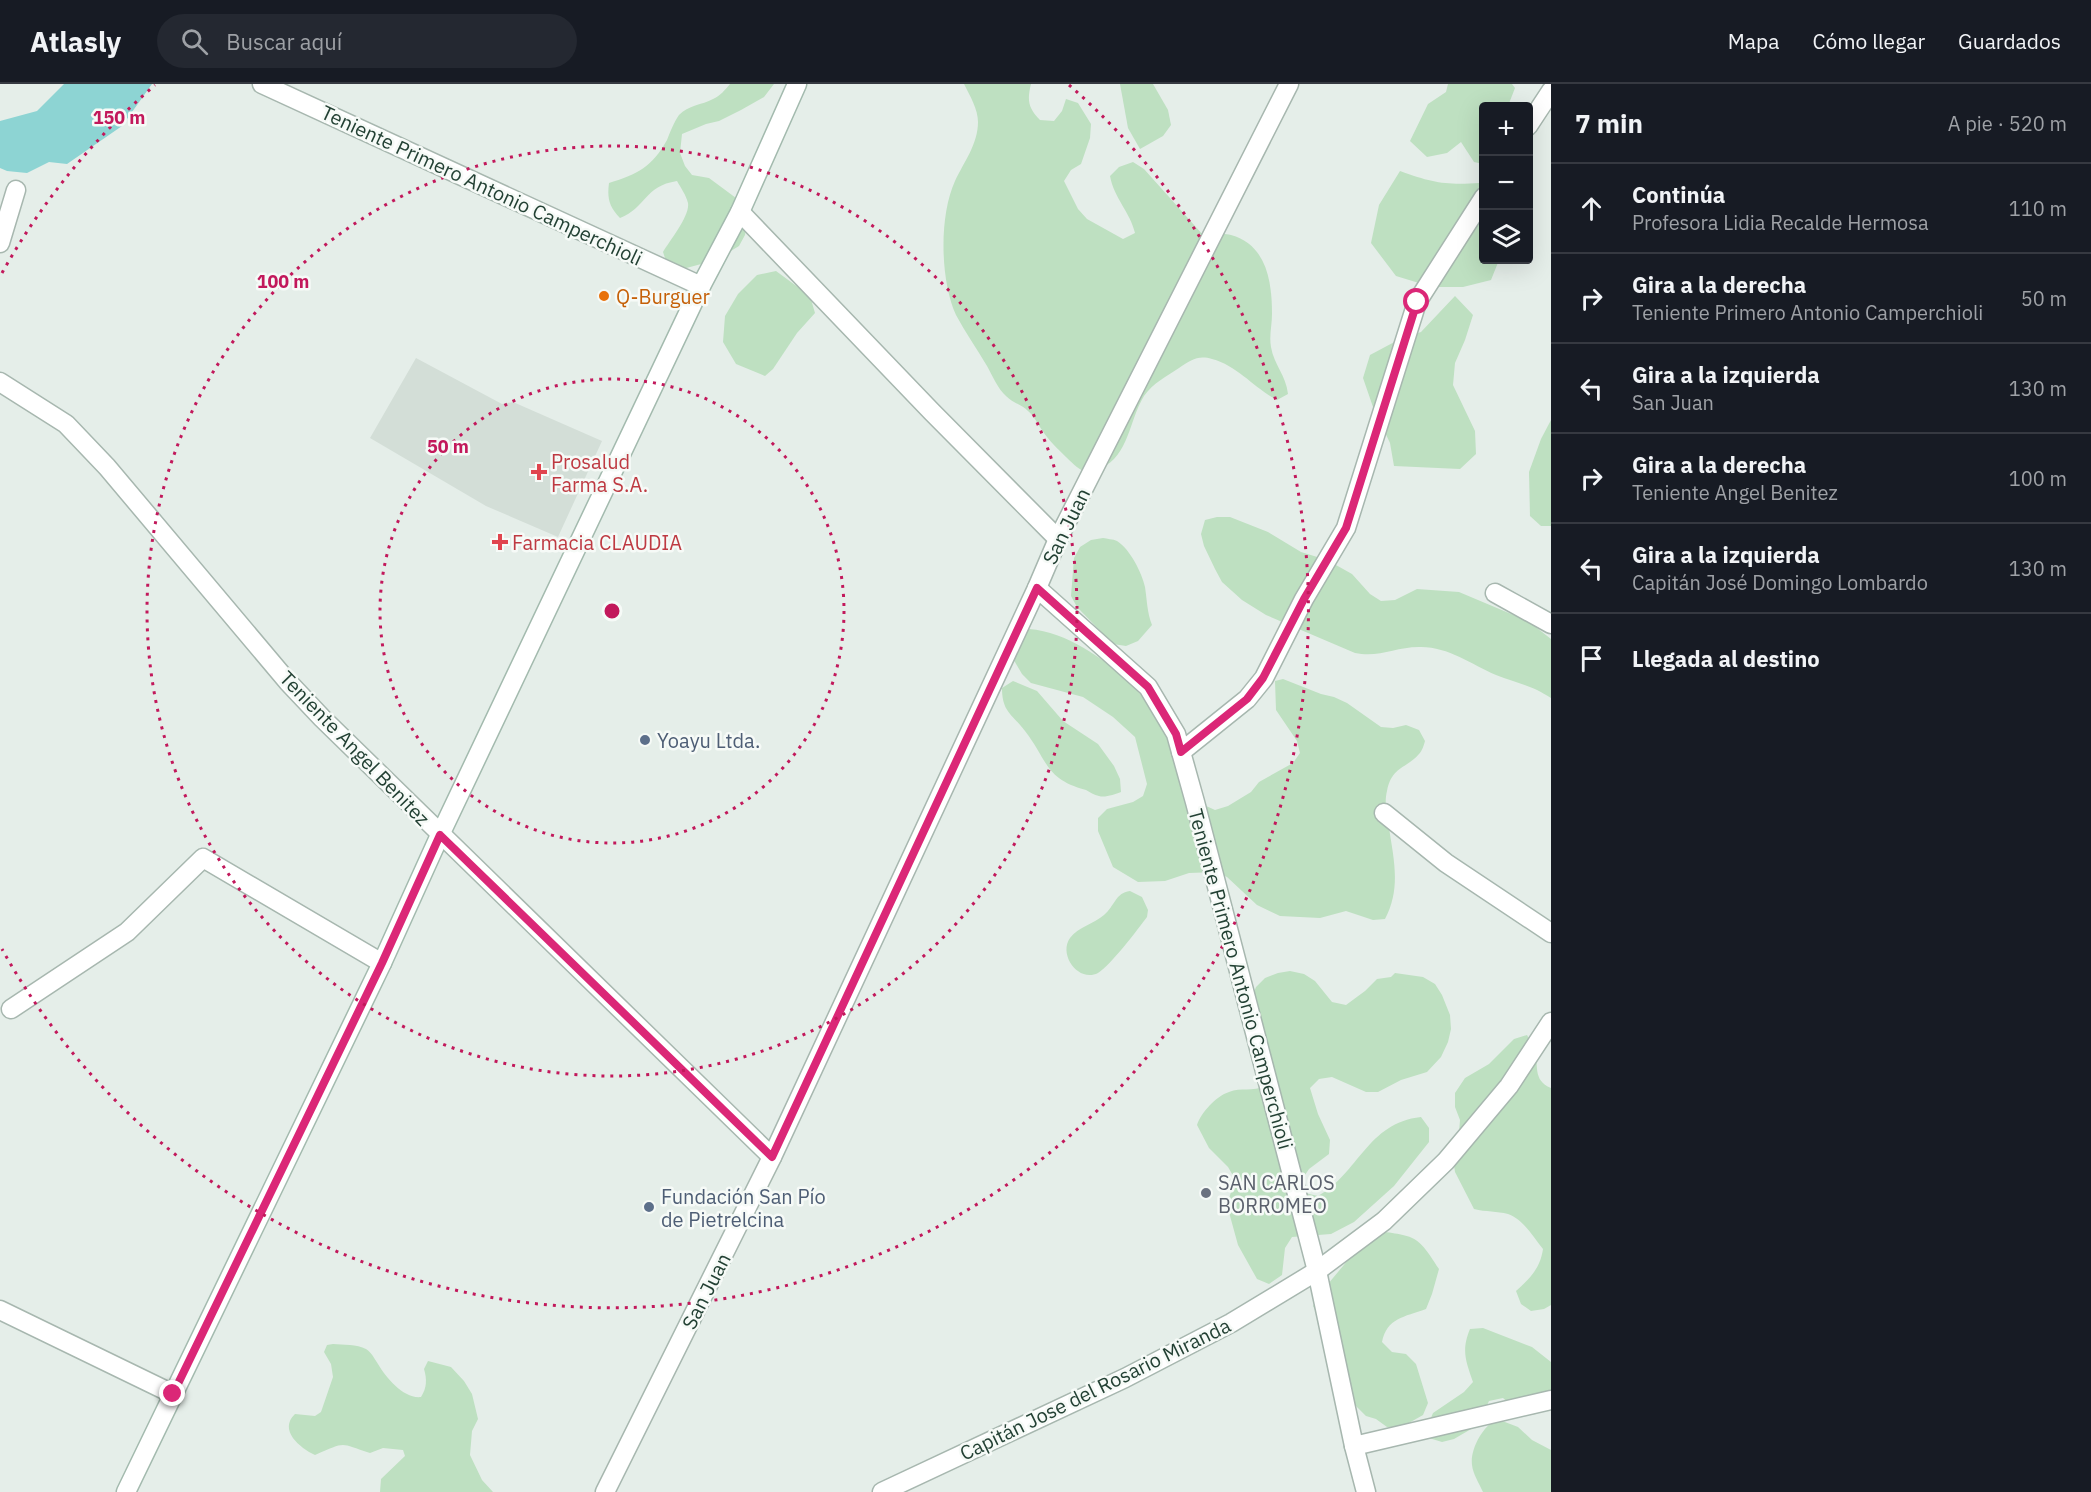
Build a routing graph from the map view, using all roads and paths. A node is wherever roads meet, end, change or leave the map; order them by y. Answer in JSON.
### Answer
{"nodes":[{"id":1,"x":262,"y":84,"type":"edge"},
{"id":2,"x":797,"y":84,"type":"edge"},
{"id":3,"x":1289,"y":84,"type":"edge"},
{"id":4,"x":1547,"y":84,"type":"edge"},
{"id":5,"x":1551,"y":89,"type":"edge"},
{"id":6,"x":1533,"y":118,"type":"edge"},
{"id":7,"x":16,"y":190,"type":"dead end"},
{"id":8,"x":1479,"y":205,"type":"edge"},
{"id":9,"x":740,"y":212,"type":"junction"},
{"id":10,"x":0,"y":243,"type":"edge"},
{"id":11,"x":701,"y":286,"type":"junction"},
{"id":12,"x":0,"y":382,"type":"edge"},
{"id":13,"x":1058,"y":539,"type":"junction"},
{"id":14,"x":1037,"y":588,"type":"junction"},
{"id":15,"x":1495,"y":593,"type":"dead end"},
{"id":16,"x":1551,"y":624,"type":"edge"},
{"id":17,"x":1181,"y":752,"type":"junction"},
{"id":18,"x":1384,"y":813,"type":"dead end"},
{"id":19,"x":440,"y":835,"type":"junction"},
{"id":20,"x":1551,"y":933,"type":"edge"},
{"id":21,"x":382,"y":963,"type":"junction"},
{"id":22,"x":11,"y":1009,"type":"dead end"},
{"id":23,"x":1551,"y":1022,"type":"edge"},
{"id":24,"x":772,"y":1157,"type":"junction"},
{"id":25,"x":1317,"y":1270,"type":"junction"},
{"id":26,"x":0,"y":1310,"type":"edge"},
{"id":27,"x":173,"y":1394,"type":"junction"},
{"id":28,"x":1551,"y":1400,"type":"edge"},
{"id":29,"x":1354,"y":1446,"type":"junction"},
{"id":30,"x":126,"y":1492,"type":"edge"},
{"id":31,"x":605,"y":1492,"type":"edge"},
{"id":32,"x":882,"y":1492,"type":"edge"},
{"id":33,"x":1366,"y":1492,"type":"edge"}],
"edges":[{"from":1,"to":11,"type":"street","name":"Teniente Primero Antonio Camperchioli"},
{"from":2,"to":9,"type":"street"},
{"from":3,"to":13,"type":"street","name":"San Juan"},
{"from":4,"to":5,"type":"street"},
{"from":5,"to":6,"type":"street"},
{"from":7,"to":10,"type":"street"},
{"from":8,"to":17,"type":"street"},
{"from":9,"to":11,"type":"street"},
{"from":9,"to":13,"type":"street"},
{"from":11,"to":19,"type":"street"},
{"from":12,"to":19,"type":"street","name":"Teniente Angel Benitez"},
{"from":13,"to":14,"type":"street","name":"San Juan"},
{"from":14,"to":17,"type":"street","name":"Teniente Primero Antonio Camperchioli"},
{"from":14,"to":24,"type":"street","name":"San Juan"},
{"from":15,"to":16,"type":"street"},
{"from":17,"to":25,"type":"street","name":"Teniente Primero Antonio Camperchioli"},
{"from":18,"to":20,"type":"street"},
{"from":19,"to":21,"type":"street"},
{"from":19,"to":24,"type":"street","name":"Teniente Angel Benitez"},
{"from":21,"to":22,"type":"street"},
{"from":21,"to":27,"type":"street"},
{"from":23,"to":25,"type":"street","name":"Capitán Jose del Rosario Miranda"},
{"from":24,"to":31,"type":"street","name":"San Juan"},
{"from":25,"to":29,"type":"street","name":"Teniente Primero Antonio Camperchioli"},
{"from":25,"to":32,"type":"street","name":"Capitán Jose del Rosario Miranda"},
{"from":26,"to":27,"type":"street"},
{"from":27,"to":30,"type":"street"},
{"from":28,"to":29,"type":"street"},
{"from":29,"to":33,"type":"street","name":"Teniente Primero Antonio Camperchioli"}]}
